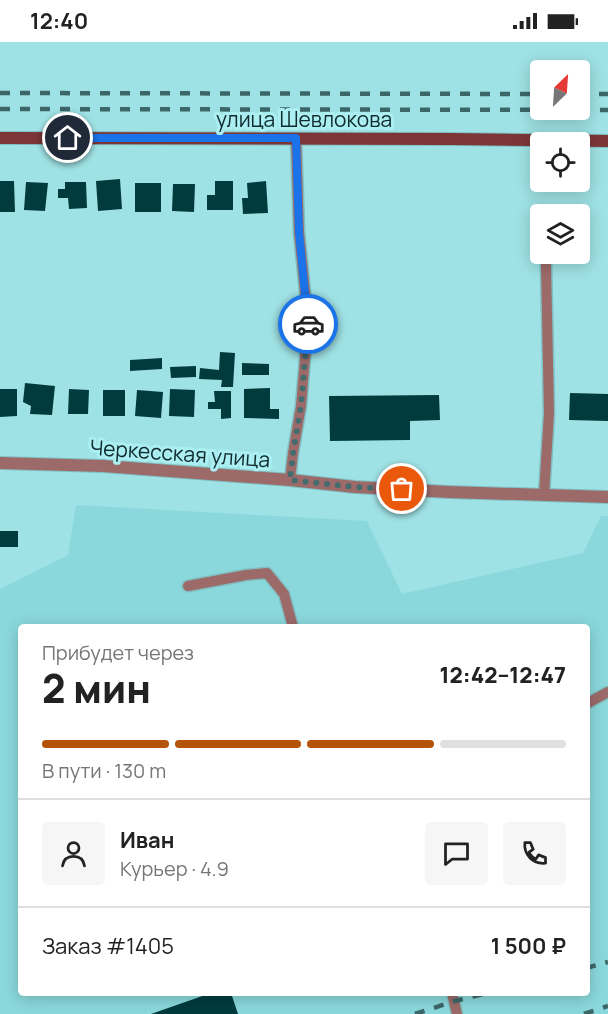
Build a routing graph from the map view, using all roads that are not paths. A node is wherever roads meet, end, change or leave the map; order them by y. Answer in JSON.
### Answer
{"nodes":[{"id":1,"x":0,"y":138,"type":"edge"},
{"id":2,"x":296,"y":138,"type":"junction"},
{"id":3,"x":608,"y":141,"type":"edge"},
{"id":4,"x":546,"y":265,"type":"dead end"},
{"id":5,"x":0,"y":463,"type":"edge"},
{"id":6,"x":290,"y":480,"type":"junction"},
{"id":7,"x":544,"y":495,"type":"junction"},
{"id":8,"x":608,"y":497,"type":"edge"},
{"id":9,"x":188,"y":586,"type":"dead end"},
{"id":10,"x":292,"y":624,"type":"edge"},
{"id":11,"x":608,"y":692,"type":"edge"},
{"id":12,"x":590,"y":702,"type":"edge"},
{"id":13,"x":453,"y":996,"type":"edge"},
{"id":14,"x":457,"y":1014,"type":"edge"}],
"edges":[{"from":1,"to":2,"type":"main road","name":"улица Шевлокова"},
{"from":2,"to":3,"type":"main road","name":"улица Шевлокова"},
{"from":2,"to":6,"type":"lane"},
{"from":4,"to":7,"type":"lane"},
{"from":5,"to":6,"type":"street","name":"Черкесская улица"},
{"from":6,"to":7,"type":"street","name":"Черкесская улица"},
{"from":7,"to":8,"type":"street","name":"Черкесская улица"},
{"from":9,"to":10,"type":"lane"},
{"from":11,"to":12,"type":"lane"},
{"from":13,"to":14,"type":"lane"}]}
